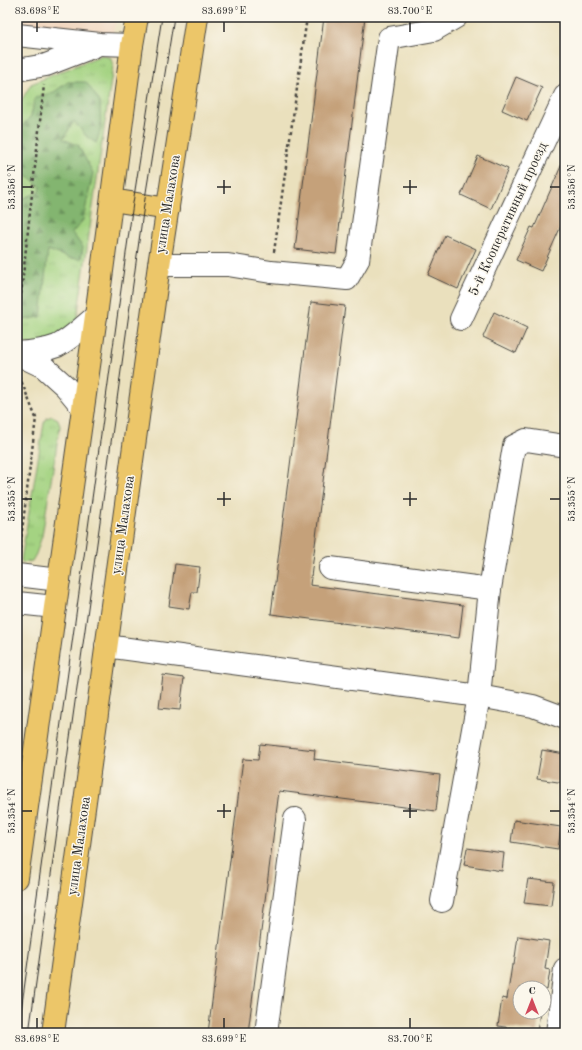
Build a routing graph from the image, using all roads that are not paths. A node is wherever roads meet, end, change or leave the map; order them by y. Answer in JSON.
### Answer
{"nodes":[{"id":1,"x":137,"y":17,"type":"edge"},
{"id":2,"x":196,"y":17,"type":"edge"},
{"id":3,"x":456,"y":17,"type":"edge"},
{"id":4,"x":20,"y":29,"type":"edge"},
{"id":5,"x":100,"y":44,"type":"junction"},
{"id":6,"x":132,"y":45,"type":"junction"},
{"id":7,"x":17,"y":70,"type":"edge"},
{"id":8,"x":565,"y":96,"type":"edge"},
{"id":9,"x":112,"y":200,"type":"junction"},
{"id":10,"x":168,"y":209,"type":"junction"},
{"id":11,"x":159,"y":265,"type":"junction"},
{"id":12,"x":96,"y":316,"type":"junction"},
{"id":13,"x":461,"y":319,"type":"dead end"},
{"id":14,"x":17,"y":354,"type":"edge"},
{"id":15,"x":83,"y":408,"type":"junction"},
{"id":16,"x":565,"y":446,"type":"edge"},
{"id":17,"x":18,"y":567,"type":"edge"},
{"id":18,"x":330,"y":568,"type":"dead end"},
{"id":19,"x":59,"y":580,"type":"junction"},
{"id":20,"x":490,"y":589,"type":"junction"},
{"id":21,"x":17,"y":603,"type":"edge"},
{"id":22,"x":55,"y":607,"type":"junction"},
{"id":23,"x":106,"y":646,"type":"junction"},
{"id":24,"x":479,"y":696,"type":"junction"},
{"id":25,"x":565,"y":718,"type":"edge"},
{"id":26,"x":295,"y":819,"type":"dead end"},
{"id":27,"x":18,"y":864,"type":"edge"},
{"id":28,"x":442,"y":902,"type":"dead end"},
{"id":29,"x":565,"y":969,"type":"edge"},
{"id":30,"x":52,"y":1033,"type":"edge"},
{"id":31,"x":266,"y":1033,"type":"edge"},
{"id":32,"x":557,"y":1033,"type":"edge"}],
"edges":[{"from":1,"to":6,"type":"main road"},
{"from":2,"to":10,"type":"main road","name":"улица Малахова"},
{"from":3,"to":11,"type":"street"},
{"from":4,"to":5,"type":"street"},
{"from":5,"to":6,"type":"street"},
{"from":5,"to":7,"type":"street"},
{"from":6,"to":9,"type":"main road"},
{"from":8,"to":13,"type":"street","name":"5-й Кооперативный проезд"},
{"from":9,"to":10,"type":"main road"},
{"from":9,"to":12,"type":"main road"},
{"from":10,"to":11,"type":"main road","name":"улица Малахова"},
{"from":11,"to":23,"type":"main road","name":"улица Малахова"},
{"from":12,"to":14,"type":"street"},
{"from":12,"to":15,"type":"main road"},
{"from":14,"to":15,"type":"street"},
{"from":15,"to":19,"type":"main road"},
{"from":16,"to":20,"type":"street"},
{"from":17,"to":19,"type":"street"},
{"from":18,"to":20,"type":"street"},
{"from":19,"to":22,"type":"main road"},
{"from":20,"to":24,"type":"street"},
{"from":21,"to":22,"type":"street"},
{"from":22,"to":27,"type":"main road"},
{"from":23,"to":24,"type":"street"},
{"from":23,"to":30,"type":"main road","name":"улица Малахова"},
{"from":24,"to":25,"type":"street"},
{"from":24,"to":28,"type":"street"},
{"from":26,"to":31,"type":"street"},
{"from":29,"to":32,"type":"street"}]}
